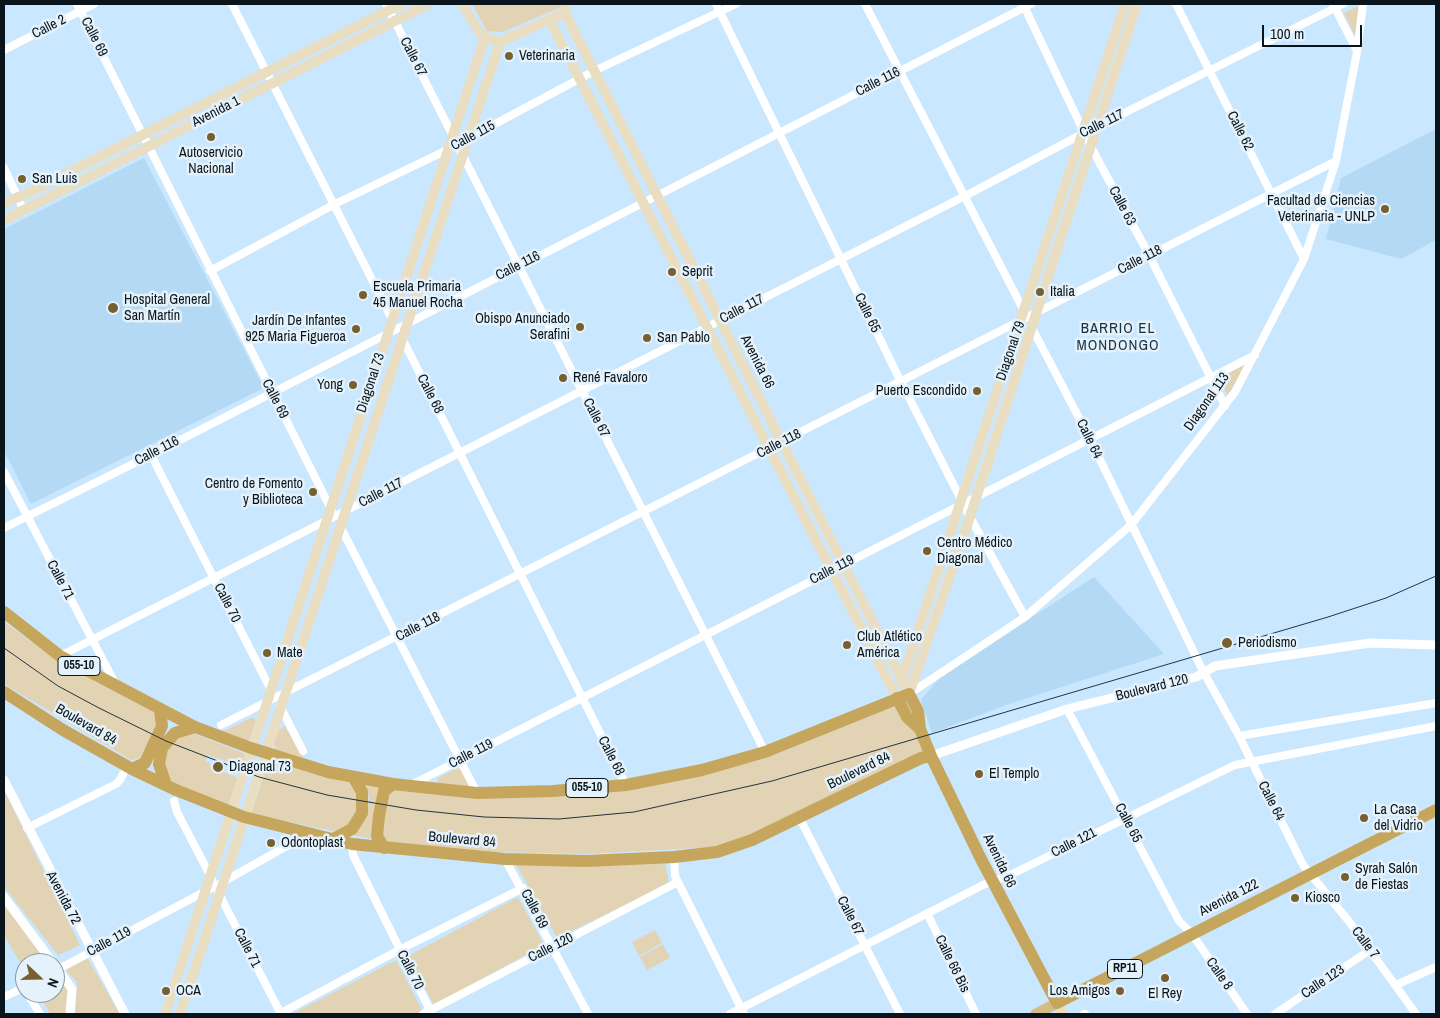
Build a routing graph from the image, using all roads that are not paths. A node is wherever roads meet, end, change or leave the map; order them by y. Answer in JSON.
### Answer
{"nodes":[{"id":1,"x":94,"y":4,"type":"edge"},
{"id":2,"x":232,"y":4,"type":"edge"},
{"id":3,"x":401,"y":4,"type":"edge"},
{"id":4,"x":428,"y":4,"type":"edge"},
{"id":5,"x":462,"y":4,"type":"edge"},
{"id":6,"x":716,"y":4,"type":"edge"},
{"id":7,"x":736,"y":4,"type":"edge"},
{"id":8,"x":865,"y":4,"type":"edge"},
{"id":9,"x":1125,"y":4,"type":"edge"},
{"id":10,"x":1137,"y":4,"type":"edge"},
{"id":11,"x":1176,"y":4,"type":"edge"},
{"id":12,"x":1343,"y":4,"type":"edge"},
{"id":13,"x":1363,"y":4,"type":"edge"},
{"id":14,"x":1026,"y":5,"type":"edge"},
{"id":15,"x":1334,"y":6,"type":"edge"},
{"id":16,"x":79,"y":7,"type":"edge"},
{"id":17,"x":388,"y":7,"type":"edge"},
{"id":18,"x":565,"y":8,"type":"edge"},
{"id":19,"x":720,"y":12,"type":"junction"},
{"id":20,"x":549,"y":19,"type":"junction"},
{"id":21,"x":395,"y":22,"type":"junction"},
{"id":22,"x":485,"y":38,"type":"junction"},
{"id":23,"x":500,"y":42,"type":"junction"},
{"id":24,"x":4,"y":50,"type":"edge"},
{"id":25,"x":1357,"y":52,"type":"junction"},
{"id":26,"x":594,"y":71,"type":"junction"},
{"id":27,"x":900,"y":71,"type":"junction"},
{"id":28,"x":266,"y":72,"type":"junction"},
{"id":29,"x":1210,"y":72,"type":"junction"},
{"id":30,"x":580,"y":80,"type":"junction"},
{"id":31,"x":273,"y":82,"type":"junction"},
{"id":32,"x":1097,"y":126,"type":"junction"},
{"id":33,"x":779,"y":133,"type":"junction"},
{"id":34,"x":1084,"y":133,"type":"junction"},
{"id":35,"x":143,"y":134,"type":"junction"},
{"id":36,"x":453,"y":134,"type":"junction"},
{"id":37,"x":463,"y":145,"type":"junction"},
{"id":38,"x":148,"y":147,"type":"junction"},
{"id":39,"x":1091,"y":147,"type":"junction"},
{"id":40,"x":448,"y":150,"type":"junction"},
{"id":41,"x":1336,"y":161,"type":"junction"},
{"id":42,"x":4,"y":168,"type":"edge"},
{"id":43,"x":1271,"y":194,"type":"junction"},
{"id":44,"x":657,"y":195,"type":"junction"},
{"id":45,"x":18,"y":196,"type":"junction"},
{"id":46,"x":965,"y":196,"type":"junction"},
{"id":47,"x":643,"y":202,"type":"junction"},
{"id":48,"x":4,"y":203,"type":"edge"},
{"id":49,"x":335,"y":204,"type":"junction"},
{"id":50,"x":24,"y":210,"type":"junction"},
{"id":51,"x":4,"y":220,"type":"edge"},
{"id":52,"x":1149,"y":255,"type":"junction"},
{"id":53,"x":840,"y":259,"type":"junction"},
{"id":54,"x":1304,"y":259,"type":"junction"},
{"id":55,"x":519,"y":266,"type":"junction"},
{"id":56,"x":210,"y":271,"type":"junction"},
{"id":57,"x":1037,"y":312,"type":"junction"},
{"id":58,"x":1024,"y":317,"type":"junction"},
{"id":59,"x":719,"y":321,"type":"junction"},
{"id":60,"x":407,"y":323,"type":"junction"},
{"id":61,"x":392,"y":327,"type":"junction"},
{"id":62,"x":706,"y":327,"type":"junction"},
{"id":63,"x":1032,"y":328,"type":"junction"},
{"id":64,"x":402,"y":338,"type":"junction"},
{"id":65,"x":1255,"y":355,"type":"junction"},
{"id":66,"x":1211,"y":377,"type":"junction"},
{"id":67,"x":901,"y":382,"type":"junction"},
{"id":68,"x":582,"y":390,"type":"junction"},
{"id":69,"x":271,"y":392,"type":"junction"},
{"id":70,"x":1226,"y":406,"type":"junction"},
{"id":71,"x":1090,"y":439,"type":"junction"},
{"id":72,"x":782,"y":442,"type":"junction"},
{"id":73,"x":769,"y":448,"type":"junction"},
{"id":74,"x":459,"y":453,"type":"junction"},
{"id":75,"x":151,"y":455,"type":"junction"},
{"id":76,"x":4,"y":472,"type":"edge"},
{"id":77,"x":977,"y":496,"type":"junction"},
{"id":78,"x":961,"y":503,"type":"junction"},
{"id":79,"x":346,"y":510,"type":"junction"},
{"id":80,"x":644,"y":512,"type":"junction"},
{"id":81,"x":330,"y":515,"type":"junction"},
{"id":82,"x":26,"y":517,"type":"junction"},
{"id":83,"x":970,"y":517,"type":"junction"},
{"id":84,"x":1131,"y":525,"type":"junction"},
{"id":85,"x":340,"y":527,"type":"junction"},
{"id":86,"x":4,"y":528,"type":"edge"},
{"id":87,"x":844,"y":564,"type":"junction"},
{"id":88,"x":832,"y":570,"type":"junction"},
{"id":89,"x":520,"y":575,"type":"junction"},
{"id":90,"x":214,"y":577,"type":"junction"},
{"id":91,"x":4,"y":612,"type":"edge"},
{"id":92,"x":1025,"y":617,"type":"junction"},
{"id":93,"x":706,"y":634,"type":"junction"},
{"id":94,"x":397,"y":638,"type":"junction"},
{"id":95,"x":91,"y":640,"type":"junction"},
{"id":96,"x":1436,"y":645,"type":"edge"},
{"id":97,"x":60,"y":656,"type":"junction"},
{"id":98,"x":1203,"y":671,"type":"junction"},
{"id":99,"x":902,"y":679,"type":"junction"},
{"id":100,"x":117,"y":687,"type":"junction"},
{"id":101,"x":271,"y":689,"type":"junction"},
{"id":102,"x":4,"y":692,"type":"edge"},
{"id":103,"x":903,"y":696,"type":"junction"},
{"id":104,"x":582,"y":698,"type":"junction"},
{"id":105,"x":280,"y":700,"type":"junction"},
{"id":106,"x":1436,"y":703,"type":"edge"},
{"id":107,"x":266,"y":704,"type":"junction"},
{"id":108,"x":1067,"y":709,"type":"junction"},
{"id":109,"x":160,"y":710,"type":"junction"},
{"id":110,"x":221,"y":725,"type":"dead end"},
{"id":111,"x":1436,"y":726,"type":"edge"},
{"id":112,"x":195,"y":727,"type":"junction"},
{"id":113,"x":1240,"y":736,"type":"junction"},
{"id":114,"x":251,"y":748,"type":"junction"},
{"id":115,"x":303,"y":751,"type":"dead end"},
{"id":116,"x":765,"y":752,"type":"junction"},
{"id":117,"x":266,"y":753,"type":"junction"},
{"id":118,"x":932,"y":756,"type":"junction"},
{"id":119,"x":460,"y":760,"type":"junction"},
{"id":120,"x":1250,"y":761,"type":"junction"},
{"id":121,"x":129,"y":767,"type":"junction"},
{"id":122,"x":354,"y":778,"type":"junction"},
{"id":123,"x":4,"y":780,"type":"edge"},
{"id":124,"x":393,"y":784,"type":"junction"},
{"id":125,"x":626,"y":785,"type":"junction"},
{"id":126,"x":166,"y":786,"type":"junction"},
{"id":127,"x":409,"y":786,"type":"junction"},
{"id":128,"x":477,"y":793,"type":"junction"},
{"id":129,"x":174,"y":801,"type":"dead end"},
{"id":130,"x":1436,"y":810,"type":"edge"},
{"id":131,"x":230,"y":812,"type":"junction"},
{"id":132,"x":244,"y":817,"type":"junction"},
{"id":133,"x":800,"y":817,"type":"junction"},
{"id":134,"x":1125,"y":817,"type":"junction"},
{"id":135,"x":27,"y":828,"type":"junction"},
{"id":136,"x":333,"y":839,"type":"junction"},
{"id":137,"x":294,"y":842,"type":"dead end"},
{"id":138,"x":352,"y":844,"type":"junction"},
{"id":139,"x":384,"y":848,"type":"junction"},
{"id":140,"x":674,"y":857,"type":"junction"},
{"id":141,"x":506,"y":859,"type":"junction"},
{"id":142,"x":1312,"y":875,"type":"junction"},
{"id":143,"x":210,"y":876,"type":"junction"},
{"id":144,"x":678,"y":882,"type":"junction"},
{"id":145,"x":992,"y":882,"type":"junction"},
{"id":146,"x":218,"y":887,"type":"junction"},
{"id":147,"x":523,"y":888,"type":"junction"},
{"id":148,"x":204,"y":892,"type":"junction"},
{"id":149,"x":4,"y":897,"type":"edge"},
{"id":150,"x":927,"y":913,"type":"junction"},
{"id":151,"x":1192,"y":934,"type":"junction"},
{"id":152,"x":865,"y":945,"type":"junction"},
{"id":153,"x":554,"y":946,"type":"junction"},
{"id":154,"x":399,"y":950,"type":"junction"},
{"id":155,"x":1370,"y":950,"type":"junction"},
{"id":156,"x":91,"y":952,"type":"junction"},
{"id":157,"x":45,"y":953,"type":"edge"},
{"id":158,"x":65,"y":963,"type":"edge"},
{"id":159,"x":1436,"y":967,"type":"edge"},
{"id":160,"x":65,"y":980,"type":"edge"},
{"id":161,"x":1396,"y":985,"type":"junction"},
{"id":162,"x":33,"y":1003,"type":"edge"},
{"id":163,"x":1060,"y":1009,"type":"edge"},
{"id":164,"x":743,"y":1011,"type":"edge"},
{"id":165,"x":428,"y":1013,"type":"edge"},
{"id":166,"x":40,"y":1014,"type":"edge"},
{"id":167,"x":70,"y":1014,"type":"edge"},
{"id":168,"x":124,"y":1014,"type":"edge"},
{"id":169,"x":165,"y":1014,"type":"edge"},
{"id":170,"x":180,"y":1014,"type":"edge"},
{"id":171,"x":280,"y":1014,"type":"edge"},
{"id":172,"x":588,"y":1014,"type":"edge"},
{"id":173,"x":730,"y":1014,"type":"edge"},
{"id":174,"x":900,"y":1014,"type":"edge"},
{"id":175,"x":976,"y":1014,"type":"edge"},
{"id":176,"x":1036,"y":1014,"type":"edge"},
{"id":177,"x":1247,"y":1014,"type":"edge"},
{"id":178,"x":1275,"y":1014,"type":"edge"},
{"id":179,"x":1416,"y":1014,"type":"edge"}],
"edges":[{"from":1,"to":16,"type":"street","name":"Calle 2"},
{"from":2,"to":28,"type":"street","name":"Calle 68"},
{"from":3,"to":17,"type":"main road","name":"Avenida 1"},
{"from":4,"to":21,"type":"main road","name":"Avenida 1"},
{"from":5,"to":22,"type":"main road"},
{"from":6,"to":19,"type":"street","name":"Calle 65"},
{"from":7,"to":19,"type":"street","name":"Calle 115"},
{"from":8,"to":27,"type":"street","name":"Calle 64"},
{"from":9,"to":34,"type":"main road","name":"Diagonal 79"},
{"from":10,"to":32,"type":"main road","name":"Diagonal 79"},
{"from":11,"to":29,"type":"street","name":"Calle 62"},
{"from":12,"to":15,"type":"street","name":"Calle 117"},
{"from":13,"to":25,"type":"street","name":"Diagonal 113"},
{"from":14,"to":27,"type":"street","name":"Calle 116"},
{"from":14,"to":34,"type":"street","name":"Calle 63"},
{"from":15,"to":25,"type":"street"},
{"from":15,"to":29,"type":"street","name":"Calle 117"},
{"from":16,"to":24,"type":"street","name":"Calle 2"},
{"from":16,"to":35,"type":"street","name":"Calle 69"},
{"from":17,"to":21,"type":"street","name":"Calle 67"},
{"from":17,"to":28,"type":"main road","name":"Avenida 1"},
{"from":18,"to":20,"type":"main road"},
{"from":18,"to":26,"type":"main road","name":"Avenida 66"},
{"from":19,"to":26,"type":"street","name":"Calle 115"},
{"from":19,"to":33,"type":"street","name":"Calle 65"},
{"from":20,"to":23,"type":"main road"},
{"from":20,"to":30,"type":"main road","name":"Avenida 66"},
{"from":21,"to":31,"type":"main road","name":"Avenida 1"},
{"from":21,"to":36,"type":"street","name":"Calle 67"},
{"from":22,"to":23,"type":"main road"},
{"from":22,"to":36,"type":"main road","name":"Diagonal 73"},
{"from":23,"to":37,"type":"main road","name":"Diagonal 73"},
{"from":25,"to":41,"type":"street","name":"Diagonal 113"},
{"from":26,"to":30,"type":"street","name":"Calle 115"},
{"from":26,"to":44,"type":"main road","name":"Avenida 66"},
{"from":27,"to":33,"type":"street","name":"Calle 116"},
{"from":27,"to":46,"type":"street","name":"Calle 64"},
{"from":28,"to":31,"type":"street","name":"Calle 68"},
{"from":28,"to":35,"type":"main road","name":"Avenida 1"},
{"from":29,"to":32,"type":"street","name":"Calle 117"},
{"from":29,"to":43,"type":"street","name":"Calle 62"},
{"from":30,"to":37,"type":"street","name":"Calle 115"},
{"from":30,"to":47,"type":"main road","name":"Avenida 66"},
{"from":31,"to":38,"type":"main road","name":"Avenida 1"},
{"from":31,"to":49,"type":"street","name":"Calle 68"},
{"from":32,"to":34,"type":"street","name":"Calle 117"},
{"from":32,"to":39,"type":"main road","name":"Diagonal 79"},
{"from":33,"to":44,"type":"street","name":"Calle 116"},
{"from":33,"to":53,"type":"street","name":"Calle 65"},
{"from":34,"to":39,"type":"street","name":"Calle 63"},
{"from":34,"to":46,"type":"street","name":"Calle 117"},
{"from":34,"to":58,"type":"main road","name":"Diagonal 79"},
{"from":35,"to":38,"type":"street","name":"Calle 69"},
{"from":35,"to":45,"type":"main road","name":"Avenida 1"},
{"from":36,"to":37,"type":"street","name":"Calle 67"},
{"from":36,"to":40,"type":"main road","name":"Diagonal 73"},
{"from":37,"to":40,"type":"street","name":"Calle 115"},
{"from":37,"to":55,"type":"street","name":"Calle 67"},
{"from":37,"to":60,"type":"main road","name":"Diagonal 73"},
{"from":38,"to":50,"type":"main road","name":"Avenida 1"},
{"from":38,"to":56,"type":"street","name":"Calle 69"},
{"from":39,"to":52,"type":"street","name":"Calle 63"},
{"from":39,"to":57,"type":"main road","name":"Diagonal 79"},
{"from":40,"to":49,"type":"street","name":"Calle 115"},
{"from":40,"to":61,"type":"main road","name":"Diagonal 73"},
{"from":41,"to":43,"type":"street","name":"Calle 118"},
{"from":41,"to":54,"type":"street","name":"Diagonal 113"},
{"from":42,"to":45,"type":"street"},
{"from":43,"to":52,"type":"street","name":"Calle 118"},
{"from":43,"to":54,"type":"street","name":"Calle 62"},
{"from":44,"to":47,"type":"street","name":"Calle 116"},
{"from":44,"to":59,"type":"main road","name":"Avenida 66"},
{"from":45,"to":48,"type":"main road","name":"Avenida 1"},
{"from":45,"to":50,"type":"street"},
{"from":46,"to":53,"type":"street","name":"Calle 117"},
{"from":46,"to":58,"type":"street","name":"Calle 64"},
{"from":47,"to":55,"type":"street","name":"Calle 116"},
{"from":47,"to":62,"type":"main road","name":"Avenida 66"},
{"from":49,"to":56,"type":"street","name":"Calle 115"},
{"from":49,"to":61,"type":"street","name":"Calle 68"},
{"from":50,"to":51,"type":"main road","name":"Avenida 1"},
{"from":52,"to":57,"type":"street","name":"Calle 118"},
{"from":52,"to":66,"type":"street","name":"Calle 63"},
{"from":53,"to":59,"type":"street","name":"Calle 117"},
{"from":53,"to":67,"type":"street","name":"Calle 65"},
{"from":54,"to":65,"type":"street","name":"Diagonal 113"},
{"from":55,"to":60,"type":"street","name":"Calle 116"},
{"from":55,"to":68,"type":"street","name":"Calle 67"},
{"from":56,"to":69,"type":"street","name":"Calle 69"},
{"from":57,"to":58,"type":"street","name":"Calle 118"},
{"from":57,"to":63,"type":"main road","name":"Diagonal 79"},
{"from":58,"to":63,"type":"street","name":"Calle 64"},
{"from":58,"to":67,"type":"street","name":"Calle 118"},
{"from":58,"to":78,"type":"main road","name":"Diagonal 79"},
{"from":59,"to":62,"type":"street","name":"Calle 117"},
{"from":59,"to":72,"type":"main road","name":"Avenida 66"},
{"from":60,"to":61,"type":"street","name":"Calle 116"},
{"from":60,"to":64,"type":"main road","name":"Diagonal 73"},
{"from":61,"to":64,"type":"street","name":"Calle 68"},
{"from":61,"to":69,"type":"street","name":"Calle 116"},
{"from":61,"to":81,"type":"main road","name":"Diagonal 73"},
{"from":62,"to":68,"type":"street","name":"Calle 117"},
{"from":62,"to":73,"type":"main road","name":"Avenida 66"},
{"from":63,"to":71,"type":"street","name":"Calle 64"},
{"from":63,"to":77,"type":"main road","name":"Diagonal 79"},
{"from":64,"to":74,"type":"street","name":"Calle 68"},
{"from":64,"to":79,"type":"main road","name":"Diagonal 73"},
{"from":65,"to":66,"type":"street","name":"Calle 119"},
{"from":65,"to":70,"type":"street","name":"Diagonal 113"},
{"from":66,"to":70,"type":"street","name":"Calle 63"},
{"from":66,"to":71,"type":"street","name":"Calle 119"},
{"from":67,"to":72,"type":"street","name":"Calle 118"},
{"from":67,"to":78,"type":"street","name":"Calle 65"},
{"from":68,"to":74,"type":"street","name":"Calle 117"},
{"from":68,"to":80,"type":"street","name":"Calle 67"},
{"from":69,"to":75,"type":"street","name":"Calle 116"},
{"from":69,"to":81,"type":"street","name":"Calle 69"},
{"from":70,"to":84,"type":"street","name":"Diagonal 113"},
{"from":71,"to":77,"type":"street","name":"Calle 119"},
{"from":71,"to":84,"type":"street","name":"Calle 64"},
{"from":72,"to":73,"type":"street","name":"Calle 118"},
{"from":72,"to":87,"type":"main road","name":"Avenida 66"},
{"from":73,"to":80,"type":"street","name":"Calle 118"},
{"from":73,"to":88,"type":"main road","name":"Avenida 66"},
{"from":74,"to":79,"type":"street","name":"Calle 117"},
{"from":74,"to":89,"type":"street","name":"Calle 68"},
{"from":75,"to":82,"type":"street","name":"Calle 116"},
{"from":75,"to":90,"type":"street","name":"Calle 70"},
{"from":76,"to":82,"type":"street","name":"Calle 71"},
{"from":77,"to":78,"type":"street","name":"Calle 119"},
{"from":77,"to":83,"type":"main road","name":"Diagonal 79"},
{"from":78,"to":83,"type":"street","name":"Calle 65"},
{"from":78,"to":87,"type":"street","name":"Calle 119"},
{"from":78,"to":99,"type":"main road","name":"Diagonal 79"},
{"from":79,"to":81,"type":"street","name":"Calle 117"},
{"from":79,"to":85,"type":"main road","name":"Diagonal 73"},
{"from":80,"to":89,"type":"street","name":"Calle 118"},
{"from":80,"to":93,"type":"street","name":"Calle 67"},
{"from":81,"to":85,"type":"street","name":"Calle 69"},
{"from":81,"to":90,"type":"street","name":"Calle 117"},
{"from":81,"to":101,"type":"main road","name":"Diagonal 73"},
{"from":82,"to":86,"type":"street","name":"Calle 116"},
{"from":82,"to":95,"type":"street","name":"Calle 71"},
{"from":83,"to":92,"type":"street","name":"Calle 65"},
{"from":83,"to":103,"type":"main road","name":"Diagonal 79"},
{"from":84,"to":92,"type":"street","name":"Diagonal 113"},
{"from":84,"to":98,"type":"street","name":"Calle 64"},
{"from":85,"to":94,"type":"street","name":"Calle 69"},
{"from":85,"to":105,"type":"main road","name":"Diagonal 73"},
{"from":87,"to":88,"type":"street","name":"Calle 119"},
{"from":87,"to":99,"type":"main road","name":"Avenida 66"},
{"from":88,"to":93,"type":"street","name":"Calle 119"},
{"from":88,"to":103,"type":"main road","name":"Avenida 66"},
{"from":89,"to":94,"type":"street","name":"Calle 118"},
{"from":89,"to":104,"type":"street","name":"Calle 68"},
{"from":90,"to":95,"type":"street","name":"Calle 117"},
{"from":90,"to":101,"type":"street","name":"Calle 70"},
{"from":91,"to":97,"type":"highway","number":"055-10"},
{"from":92,"to":103,"type":"street","name":"Diagonal 113"},
{"from":93,"to":104,"type":"street","name":"Calle 119"},
{"from":93,"to":116,"type":"street","name":"Calle 67"},
{"from":94,"to":105,"type":"street","name":"Calle 118"},
{"from":94,"to":119,"type":"street","name":"Calle 69"},
{"from":95,"to":97,"type":"street","name":"Calle 117"},
{"from":95,"to":100,"type":"street","name":"Calle 71"},
{"from":96,"to":98,"type":"street","name":"Boulevard 120"},
{"from":97,"to":100,"type":"highway","number":"055-10"},
{"from":98,"to":108,"type":"street","name":"Boulevard 120"},
{"from":98,"to":113,"type":"street","name":"Calle 64"},
{"from":99,"to":103,"type":"main road","name":"Diagonal 79"},
{"from":100,"to":109,"type":"highway","number":"055-10"},
{"from":101,"to":105,"type":"street","name":"Calle 70"},
{"from":101,"to":107,"type":"main road","name":"Diagonal 73"},
{"from":102,"to":121,"type":"highway","name":"Boulevard 84"},
{"from":103,"to":116,"type":"highway","number":"055-10"},
{"from":103,"to":118,"type":"highway","name":"Avenida 66"},
{"from":104,"to":119,"type":"street","name":"Calle 119"},
{"from":104,"to":125,"type":"street","name":"Calle 68"},
{"from":105,"to":107,"type":"street","name":"Calle 118"},
{"from":105,"to":115,"type":"street","name":"Calle 70"},
{"from":105,"to":117,"type":"main road","name":"Diagonal 73"},
{"from":106,"to":113,"type":"street"},
{"from":107,"to":110,"type":"street","name":"Calle 118"},
{"from":107,"to":114,"type":"main road","name":"Diagonal 73"},
{"from":108,"to":118,"type":"street","name":"Boulevard 120"},
{"from":108,"to":134,"type":"street","name":"Calle 65"},
{"from":109,"to":112,"type":"highway","number":"055-10"},
{"from":109,"to":121,"type":"highway"},
{"from":111,"to":120,"type":"street","name":"Calle 121"},
{"from":112,"to":114,"type":"highway","number":"055-10"},
{"from":112,"to":126,"type":"highway"},
{"from":113,"to":120,"type":"street","name":"Calle 64"},
{"from":114,"to":117,"type":"highway","number":"055-10"},
{"from":114,"to":131,"type":"main road","name":"Diagonal 73"},
{"from":116,"to":125,"type":"highway","number":"055-10"},
{"from":117,"to":122,"type":"highway","number":"055-10"},
{"from":117,"to":132,"type":"main road","name":"Diagonal 73"},
{"from":118,"to":133,"type":"highway","name":"Boulevard 84"},
{"from":118,"to":145,"type":"highway","name":"Avenida 66"},
{"from":119,"to":127,"type":"street","name":"Calle 119"},
{"from":119,"to":128,"type":"street","name":"Calle 69"},
{"from":120,"to":134,"type":"street","name":"Calle 121"},
{"from":120,"to":142,"type":"street","name":"Calle 64"},
{"from":121,"to":126,"type":"highway","name":"Boulevard 84"},
{"from":121,"to":135,"type":"street"},
{"from":122,"to":124,"type":"highway","number":"055-10"},
{"from":122,"to":136,"type":"highway"},
{"from":123,"to":135,"type":"street","name":"Avenida 72"},
{"from":124,"to":127,"type":"highway","number":"055-10"},
{"from":124,"to":139,"type":"highway"},
{"from":125,"to":128,"type":"highway","number":"055-10"},
{"from":126,"to":131,"type":"highway","name":"Boulevard 84"},
{"from":127,"to":128,"type":"highway","number":"055-10"},
{"from":129,"to":143,"type":"street","name":"Calle 71"},
{"from":130,"to":142,"type":"highway","name":"Avenida 122","number":"RP11"},
{"from":131,"to":132,"type":"highway","name":"Boulevard 84"},
{"from":131,"to":143,"type":"main road","name":"Diagonal 73"},
{"from":132,"to":136,"type":"highway","name":"Boulevard 84"},
{"from":132,"to":146,"type":"main road","name":"Diagonal 73"},
{"from":133,"to":140,"type":"highway","name":"Boulevard 84"},
{"from":133,"to":152,"type":"street","name":"Calle 67"},
{"from":134,"to":145,"type":"street","name":"Calle 121"},
{"from":134,"to":151,"type":"street","name":"Calle 65"},
{"from":135,"to":156,"type":"street","name":"Avenida 72"},
{"from":136,"to":138,"type":"highway","name":"Boulevard 84"},
{"from":137,"to":146,"type":"street","name":"Calle 119"},
{"from":138,"to":139,"type":"highway","name":"Boulevard 84"},
{"from":138,"to":154,"type":"street","name":"Calle 70"},
{"from":139,"to":141,"type":"highway","name":"Boulevard 84"},
{"from":140,"to":141,"type":"highway","name":"Boulevard 84"},
{"from":140,"to":144,"type":"street"},
{"from":141,"to":147,"type":"street","name":"Calle 69"},
{"from":142,"to":151,"type":"highway","name":"Avenida 122","number":"RP11"},
{"from":142,"to":155,"type":"street","name":"Calle 7"},
{"from":143,"to":146,"type":"street","name":"Calle 71"},
{"from":143,"to":148,"type":"main road","name":"Diagonal 73"},
{"from":144,"to":153,"type":"street","name":"Calle 120"},
{"from":144,"to":164,"type":"street"},
{"from":145,"to":150,"type":"street","name":"Calle 121"},
{"from":145,"to":163,"type":"highway","name":"Avenida 66"},
{"from":146,"to":148,"type":"street","name":"Calle 119"},
{"from":146,"to":170,"type":"main road","name":"Diagonal 73"},
{"from":146,"to":171,"type":"street","name":"Calle 71"},
{"from":147,"to":153,"type":"street","name":"Calle 69"},
{"from":147,"to":154,"type":"street"},
{"from":148,"to":156,"type":"street","name":"Calle 119"},
{"from":148,"to":169,"type":"main road","name":"Diagonal 73"},
{"from":149,"to":157,"type":"street"},
{"from":150,"to":152,"type":"street","name":"Calle 121"},
{"from":150,"to":175,"type":"street","name":"Calle 66 Bis"},
{"from":151,"to":163,"type":"highway","name":"Avenida 122","number":"RP11"},
{"from":151,"to":177,"type":"street","name":"Calle 8"},
{"from":152,"to":164,"type":"street","name":"Calle 121"},
{"from":152,"to":174,"type":"street","name":"Calle 67"},
{"from":153,"to":165,"type":"street","name":"Calle 120"},
{"from":153,"to":172,"type":"street","name":"Calle 69"},
{"from":154,"to":165,"type":"street","name":"Calle 70"},
{"from":154,"to":171,"type":"street"},
{"from":155,"to":161,"type":"street","name":"Calle 7"},
{"from":155,"to":178,"type":"street","name":"Calle 123"},
{"from":156,"to":158,"type":"street","name":"Calle 119"},
{"from":156,"to":168,"type":"street","name":"Avenida 72"},
{"from":159,"to":161,"type":"street"},
{"from":160,"to":167,"type":"street"},
{"from":161,"to":179,"type":"street","name":"Calle 7"},
{"from":162,"to":166,"type":"street"},
{"from":163,"to":176,"type":"main road","name":"Avenida 122","number":"RP11"},
{"from":164,"to":173,"type":"street","name":"Calle 121"}]}
